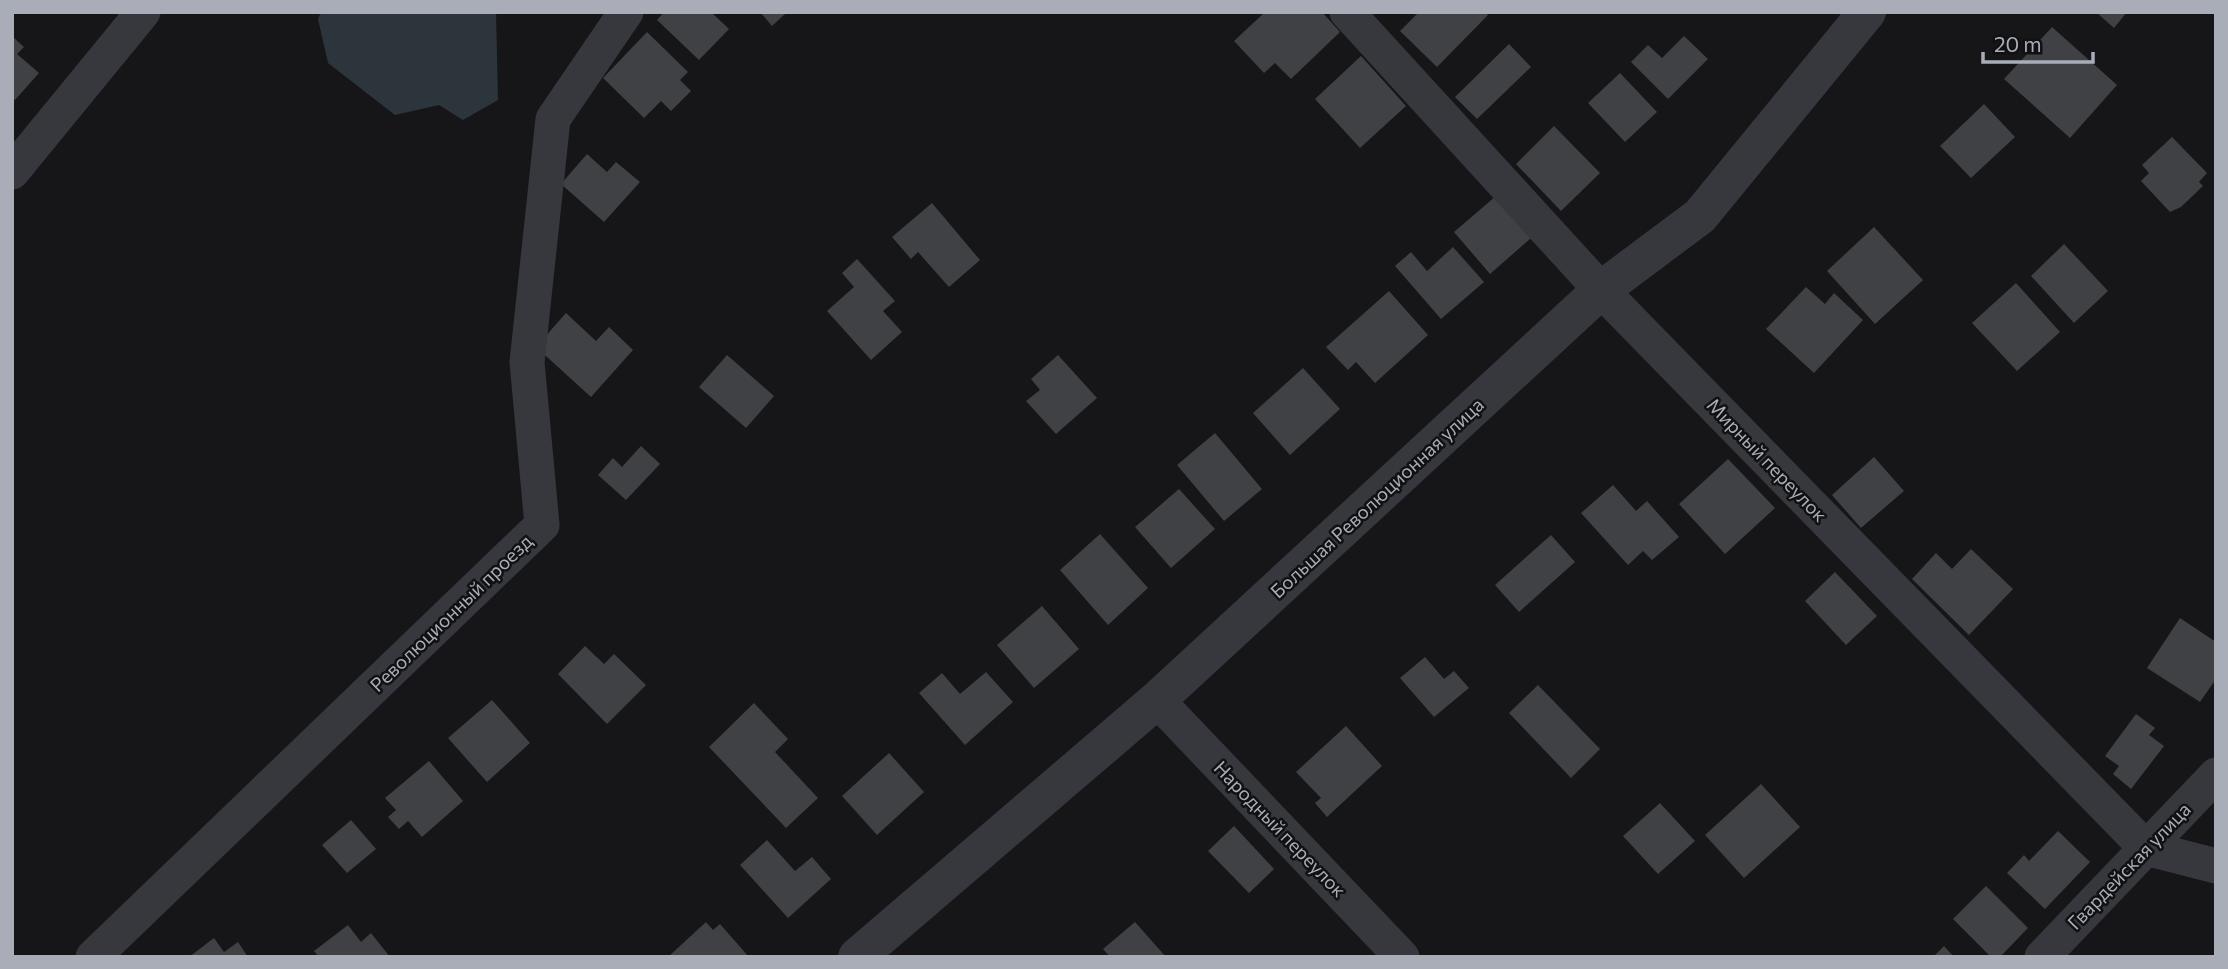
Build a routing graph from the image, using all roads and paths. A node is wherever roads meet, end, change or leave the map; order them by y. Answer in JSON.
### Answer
{"nodes":[{"id":1,"x":143,"y":12,"type":"edge"},
{"id":2,"x":626,"y":12,"type":"edge"},
{"id":3,"x":1347,"y":12,"type":"edge"},
{"id":4,"x":1867,"y":12,"type":"edge"},
{"id":5,"x":12,"y":172,"type":"edge"},
{"id":6,"x":1601,"y":290,"type":"junction"},
{"id":7,"x":1157,"y":700,"type":"junction"},
{"id":8,"x":2216,"y":775,"type":"edge"},
{"id":9,"x":2146,"y":849,"type":"junction"},
{"id":10,"x":2216,"y":866,"type":"edge"},
{"id":11,"x":93,"y":957,"type":"edge"},
{"id":12,"x":858,"y":957,"type":"edge"},
{"id":13,"x":1402,"y":957,"type":"edge"},
{"id":14,"x":2042,"y":957,"type":"edge"}],
"edges":[{"from":1,"to":5,"type":"street"},
{"from":2,"to":11,"type":"street","name":"Революционный проезд"},
{"from":3,"to":6,"type":"street","name":"Мирный переулок"},
{"from":4,"to":6,"type":"street","name":"Большая Революционная улица"},
{"from":6,"to":7,"type":"street","name":"Большая Революционная улица"},
{"from":6,"to":9,"type":"street","name":"Мирный переулок"},
{"from":7,"to":12,"type":"street","name":"Большая Революционная улица"},
{"from":7,"to":13,"type":"street","name":"Народный переулок"},
{"from":8,"to":9,"type":"street","name":"Гвардейская улица"},
{"from":9,"to":10,"type":"street"},
{"from":9,"to":14,"type":"street","name":"Гвардейская улица"}]}
